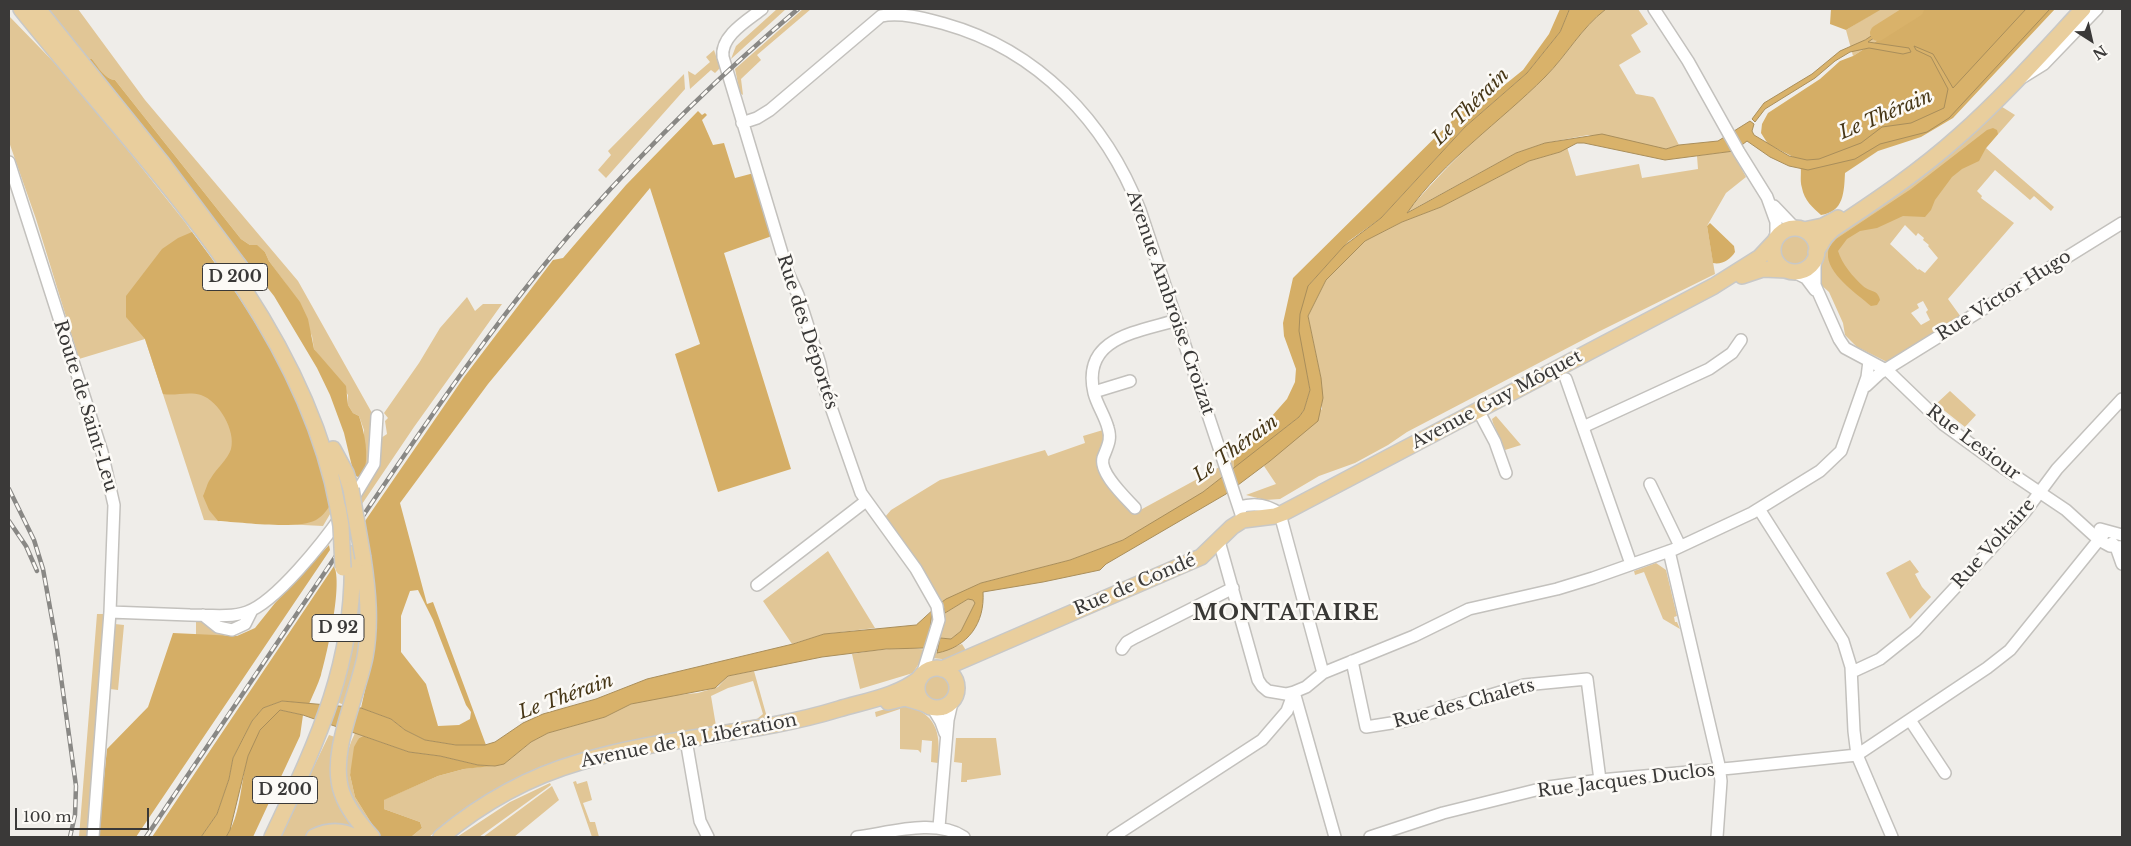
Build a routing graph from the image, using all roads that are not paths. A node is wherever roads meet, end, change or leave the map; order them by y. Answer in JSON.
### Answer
{"nodes":[{"id":1,"x":20,"y":9,"type":"edge"},
{"id":2,"x":38,"y":9,"type":"edge"},
{"id":3,"x":762,"y":9,"type":"edge"},
{"id":4,"x":1654,"y":9,"type":"edge"},
{"id":5,"x":2074,"y":9,"type":"edge"},
{"id":6,"x":2083,"y":9,"type":"edge"},
{"id":7,"x":2097,"y":9,"type":"edge"},
{"id":8,"x":2016,"y":80,"type":"junction"},
{"id":9,"x":742,"y":123,"type":"junction"},
{"id":10,"x":9,"y":162,"type":"edge"},
{"id":11,"x":1767,"y":197,"type":"junction"},
{"id":12,"x":2122,"y":222,"type":"edge"},
{"id":13,"x":1800,"y":229,"type":"junction"},
{"id":14,"x":1775,"y":240,"type":"junction"},
{"id":15,"x":1816,"y":254,"type":"junction"},
{"id":16,"x":1790,"y":271,"type":"junction"},
{"id":17,"x":1714,"y":286,"type":"junction"},
{"id":18,"x":1819,"y":296,"type":"junction"},
{"id":19,"x":1177,"y":320,"type":"junction"},
{"id":20,"x":1741,"y":340,"type":"dead end"},
{"id":21,"x":1869,"y":361,"type":"junction"},
{"id":22,"x":1885,"y":370,"type":"junction"},
{"id":23,"x":1566,"y":379,"type":"dead end"},
{"id":24,"x":1130,"y":381,"type":"dead end"},
{"id":25,"x":1862,"y":391,"type":"junction"},
{"id":26,"x":1094,"y":392,"type":"junction"},
{"id":27,"x":2122,"y":399,"type":"edge"},
{"id":28,"x":1478,"y":410,"type":"junction"},
{"id":29,"x":377,"y":416,"type":"dead end"},
{"id":30,"x":1583,"y":427,"type":"junction"},
{"id":31,"x":1506,"y":473,"type":"dead end"},
{"id":32,"x":1650,"y":484,"type":"dead end"},
{"id":33,"x":2040,"y":492,"type":"junction"},
{"id":34,"x":345,"y":498,"type":"junction"},
{"id":35,"x":866,"y":501,"type":"junction"},
{"id":36,"x":1135,"y":508,"type":"dead end"},
{"id":37,"x":1759,"y":509,"type":"junction"},
{"id":38,"x":1241,"y":513,"type":"junction"},
{"id":39,"x":1280,"y":514,"type":"junction"},
{"id":40,"x":2122,"y":532,"type":"edge"},
{"id":41,"x":2101,"y":534,"type":"junction"},
{"id":42,"x":1218,"y":541,"type":"junction"},
{"id":43,"x":1680,"y":546,"type":"junction"},
{"id":44,"x":2119,"y":547,"type":"edge"},
{"id":45,"x":1669,"y":551,"type":"junction"},
{"id":46,"x":357,"y":556,"type":"junction"},
{"id":47,"x":1631,"y":564,"type":"junction"},
{"id":48,"x":2122,"y":564,"type":"edge"},
{"id":49,"x":343,"y":568,"type":"joint"},
{"id":50,"x":757,"y":585,"type":"dead end"},
{"id":51,"x":1232,"y":588,"type":"junction"},
{"id":52,"x":110,"y":612,"type":"junction"},
{"id":53,"x":1122,"y":648,"type":"dead end"},
{"id":54,"x":930,"y":651,"type":"junction"},
{"id":55,"x":983,"y":651,"type":"junction"},
{"id":56,"x":1352,"y":661,"type":"junction"},
{"id":57,"x":940,"y":669,"type":"junction"},
{"id":58,"x":1852,"y":672,"type":"junction"},
{"id":59,"x":1323,"y":673,"type":"junction"},
{"id":60,"x":921,"y":676,"type":"junction"},
{"id":61,"x":955,"y":681,"type":"junction"},
{"id":62,"x":331,"y":686,"type":"junction"},
{"id":63,"x":1294,"y":692,"type":"junction"},
{"id":64,"x":953,"y":698,"type":"junction"},
{"id":65,"x":928,"y":705,"type":"junction"},
{"id":66,"x":1910,"y":720,"type":"junction"},
{"id":67,"x":311,"y":742,"type":"junction"},
{"id":68,"x":947,"y":742,"type":"junction"},
{"id":69,"x":687,"y":744,"type":"junction"},
{"id":70,"x":1857,"y":754,"type":"junction"},
{"id":71,"x":1720,"y":770,"type":"junction"},
{"id":72,"x":1945,"y":773,"type":"dead end"},
{"id":73,"x":554,"y":775,"type":"junction"},
{"id":74,"x":1600,"y":780,"type":"junction"},
{"id":75,"x":461,"y":821,"type":"junction"},
{"id":76,"x":939,"y":827,"type":"junction"},
{"id":77,"x":93,"y":837,"type":"edge"},
{"id":78,"x":262,"y":837,"type":"edge"},
{"id":79,"x":272,"y":837,"type":"edge"},
{"id":80,"x":314,"y":837,"type":"edge"},
{"id":81,"x":355,"y":837,"type":"edge"},
{"id":82,"x":372,"y":837,"type":"edge"},
{"id":83,"x":435,"y":837,"type":"edge"},
{"id":84,"x":441,"y":837,"type":"edge"},
{"id":85,"x":453,"y":837,"type":"edge"},
{"id":86,"x":708,"y":837,"type":"edge"},
{"id":87,"x":857,"y":837,"type":"edge"},
{"id":88,"x":964,"y":837,"type":"edge"},
{"id":89,"x":1113,"y":837,"type":"edge"},
{"id":90,"x":1335,"y":837,"type":"edge"},
{"id":91,"x":1370,"y":837,"type":"edge"},
{"id":92,"x":1718,"y":837,"type":"edge"},
{"id":93,"x":1892,"y":837,"type":"edge"}],
"edges":[{"from":1,"to":34,"type":"main road","number":"D 200"},
{"from":2,"to":34,"type":"main road","number":"D 200"},
{"from":3,"to":9,"type":"street","name":"Rue des Déportés"},
{"from":4,"to":11,"type":"street"},
{"from":5,"to":13,"type":"main road"},
{"from":6,"to":8,"type":"main road"},
{"from":7,"to":8,"type":"street"},
{"from":8,"to":15,"type":"main road"},
{"from":9,"to":19,"type":"street","name":"Avenue Ambroise Croizat"},
{"from":9,"to":35,"type":"street","name":"Rue des Déportés"},
{"from":10,"to":52,"type":"street","name":"Route de Saint-Leu"},
{"from":11,"to":13,"type":"street"},
{"from":11,"to":14,"type":"street"},
{"from":12,"to":22,"type":"street","name":"Rue Victor Hugo"},
{"from":13,"to":14,"type":"main road"},
{"from":13,"to":15,"type":"main road"},
{"from":14,"to":16,"type":"main road"},
{"from":14,"to":17,"type":"main road","name":"Avenue Guy Môquet"},
{"from":15,"to":16,"type":"main road"},
{"from":15,"to":18,"type":"street"},
{"from":16,"to":17,"type":"main road","name":"Avenue Guy Môquet"},
{"from":16,"to":18,"type":"street"},
{"from":17,"to":28,"type":"main road","name":"Avenue Guy Môquet"},
{"from":18,"to":21,"type":"street","name":"Rue Lesiour"},
{"from":19,"to":26,"type":"street"},
{"from":19,"to":38,"type":"street","name":"Avenue Ambroise Croizat"},
{"from":20,"to":30,"type":"street"},
{"from":21,"to":22,"type":"street","name":"Rue Lesiour"},
{"from":21,"to":25,"type":"street"},
{"from":22,"to":25,"type":"street","name":"Rue Victor Hugo"},
{"from":22,"to":33,"type":"street","name":"Rue Lesiour"},
{"from":23,"to":30,"type":"street"},
{"from":24,"to":26,"type":"street"},
{"from":25,"to":37,"type":"street"},
{"from":26,"to":36,"type":"street"},
{"from":27,"to":33,"type":"street","name":"Rue Voltaire"},
{"from":28,"to":31,"type":"street"},
{"from":28,"to":39,"type":"main road","name":"Avenue Guy Môquet"},
{"from":29,"to":52,"type":"street"},
{"from":30,"to":47,"type":"street"},
{"from":32,"to":43,"type":"street"},
{"from":33,"to":41,"type":"street","name":"Rue Lesiour"},
{"from":33,"to":58,"type":"street","name":"Rue Voltaire"},
{"from":34,"to":46,"type":"main road","number":"D 200"},
{"from":34,"to":49,"type":"main road","number":"D 200","bridge":true},
{"from":35,"to":50,"type":"street"},
{"from":35,"to":54,"type":"street","name":"Rue des Déportés"},
{"from":37,"to":43,"type":"street"},
{"from":37,"to":58,"type":"street"},
{"from":38,"to":39,"type":"main road"},
{"from":38,"to":42,"type":"main road","name":"Rue de Condé"},
{"from":39,"to":59,"type":"street"},
{"from":40,"to":41,"type":"street"},
{"from":40,"to":44,"type":"street"},
{"from":41,"to":44,"type":"street","name":"Rue Lesiour"},
{"from":41,"to":66,"type":"street"},
{"from":42,"to":51,"type":"street"},
{"from":42,"to":55,"type":"main road","name":"Rue de Condé"},
{"from":43,"to":45,"type":"street"},
{"from":44,"to":48,"type":"street"},
{"from":45,"to":47,"type":"street"},
{"from":45,"to":71,"type":"street"},
{"from":46,"to":62,"type":"main road","number":"D 200"},
{"from":46,"to":82,"type":"main road"},
{"from":47,"to":56,"type":"street"},
{"from":49,"to":62,"type":"main road","number":"D 92"},
{"from":51,"to":53,"type":"street"},
{"from":51,"to":63,"type":"street"},
{"from":52,"to":77,"type":"street","name":"Route de Saint-Leu"},
{"from":54,"to":57,"type":"street"},
{"from":54,"to":60,"type":"street","name":"Rue des Déportés"},
{"from":55,"to":57,"type":"main road","name":"Rue de Condé"},
{"from":55,"to":61,"type":"main road","name":"Rue de Condé"},
{"from":56,"to":59,"type":"street"},
{"from":56,"to":74,"type":"street","name":"Rue des Chalets"},
{"from":57,"to":60,"type":"main road"},
{"from":57,"to":61,"type":"main road"},
{"from":58,"to":70,"type":"street"},
{"from":59,"to":63,"type":"street"},
{"from":60,"to":65,"type":"main road"},
{"from":60,"to":69,"type":"main road","name":"Avenue de la Libération"},
{"from":61,"to":64,"type":"main road"},
{"from":62,"to":67,"type":"main road","number":"D 200"},
{"from":63,"to":89,"type":"street"},
{"from":63,"to":90,"type":"street"},
{"from":64,"to":65,"type":"main road"},
{"from":64,"to":68,"type":"street"},
{"from":65,"to":68,"type":"street"},
{"from":65,"to":69,"type":"main road","name":"Avenue de la Libération"},
{"from":66,"to":70,"type":"street"},
{"from":66,"to":72,"type":"street"},
{"from":67,"to":78,"type":"main road","number":"D 200"},
{"from":67,"to":79,"type":"main road","number":"D 200"},
{"from":68,"to":76,"type":"street"},
{"from":69,"to":73,"type":"main road","name":"Avenue de la Libération"},
{"from":69,"to":86,"type":"street"},
{"from":70,"to":71,"type":"street","name":"Rue Jacques Duclos"},
{"from":70,"to":93,"type":"street"},
{"from":71,"to":74,"type":"street","name":"Rue Jacques Duclos"},
{"from":71,"to":92,"type":"street"},
{"from":73,"to":75,"type":"main road","name":"Avenue de la Libération"},
{"from":73,"to":85,"type":"main road","name":"Avenue de la Libération"},
{"from":74,"to":91,"type":"street","name":"Rue Jacques Duclos"},
{"from":75,"to":83,"type":"main road"},
{"from":75,"to":84,"type":"main road","name":"Avenue de la Libération"},
{"from":76,"to":87,"type":"street"},
{"from":76,"to":88,"type":"street"},
{"from":80,"to":81,"type":"main road"}]}
